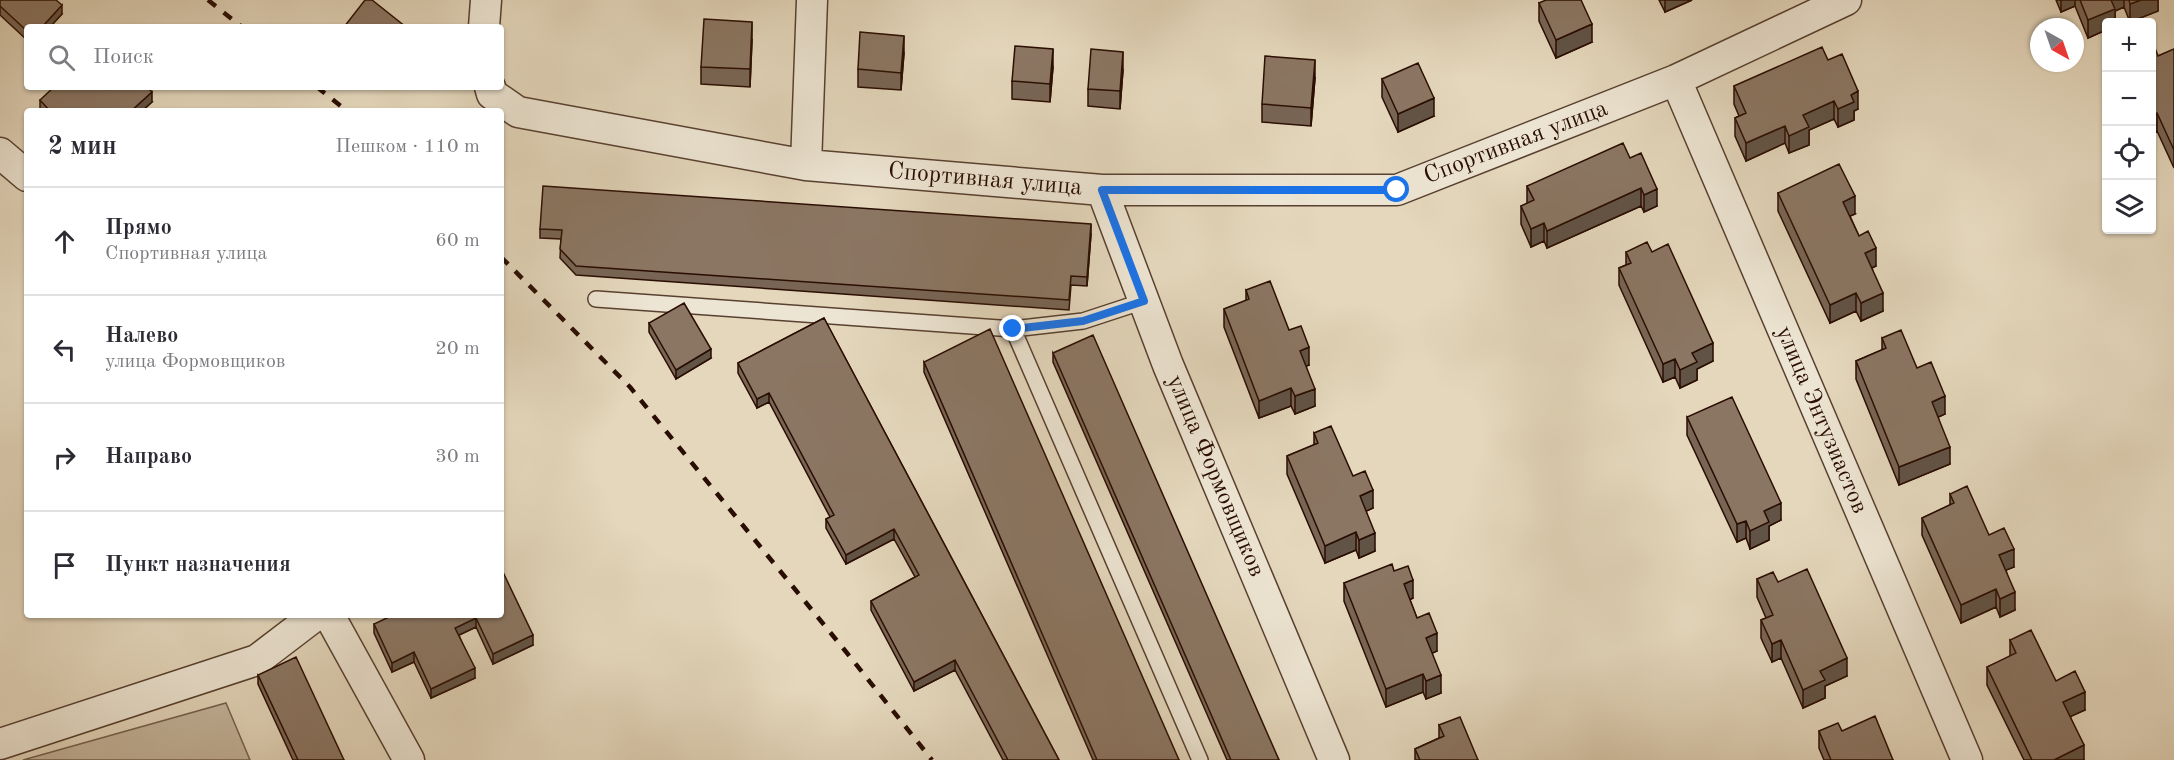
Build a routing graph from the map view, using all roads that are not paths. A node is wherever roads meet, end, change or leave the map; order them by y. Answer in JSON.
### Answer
{"nodes":[{"id":1,"x":486,"y":0,"type":"edge"},
{"id":2,"x":812,"y":0,"type":"edge"},
{"id":3,"x":1846,"y":0,"type":"edge"},
{"id":4,"x":484,"y":24,"type":"edge"},
{"id":5,"x":1676,"y":80,"type":"junction"},
{"id":6,"x":491,"y":90,"type":"edge"},
{"id":7,"x":0,"y":153,"type":"edge"},
{"id":8,"x":806,"y":165,"type":"junction"},
{"id":9,"x":24,"y":173,"type":"edge"},
{"id":10,"x":1102,"y":190,"type":"junction"},
{"id":11,"x":596,"y":299,"type":"dead end"},
{"id":12,"x":1144,"y":301,"type":"junction"},
{"id":13,"x":1013,"y":329,"type":"junction"},
{"id":14,"x":312,"y":618,"type":"edge"},
{"id":15,"x":331,"y":618,"type":"edge"},
{"id":16,"x":0,"y":744,"type":"edge"},
{"id":17,"x":409,"y":760,"type":"edge"},
{"id":18,"x":1200,"y":760,"type":"edge"},
{"id":19,"x":1334,"y":760,"type":"edge"},
{"id":20,"x":1967,"y":760,"type":"edge"}],
"edges":[{"from":1,"to":4,"type":"street"},
{"from":2,"to":8,"type":"street"},
{"from":3,"to":5,"type":"street","name":"Спортивная улица"},
{"from":5,"to":10,"type":"street","name":"Спортивная улица"},
{"from":5,"to":20,"type":"street","name":"улица Энтузиастов"},
{"from":6,"to":8,"type":"street","name":"Спортивная улица"},
{"from":7,"to":9,"type":"street"},
{"from":8,"to":10,"type":"street","name":"Спортивная улица"},
{"from":10,"to":12,"type":"street","name":"улица Формовщиков"},
{"from":11,"to":13,"type":"lane"},
{"from":12,"to":13,"type":"lane"},
{"from":12,"to":19,"type":"street","name":"улица Формовщиков"},
{"from":13,"to":18,"type":"lane"},
{"from":14,"to":16,"type":"street"},
{"from":15,"to":17,"type":"street"}]}
